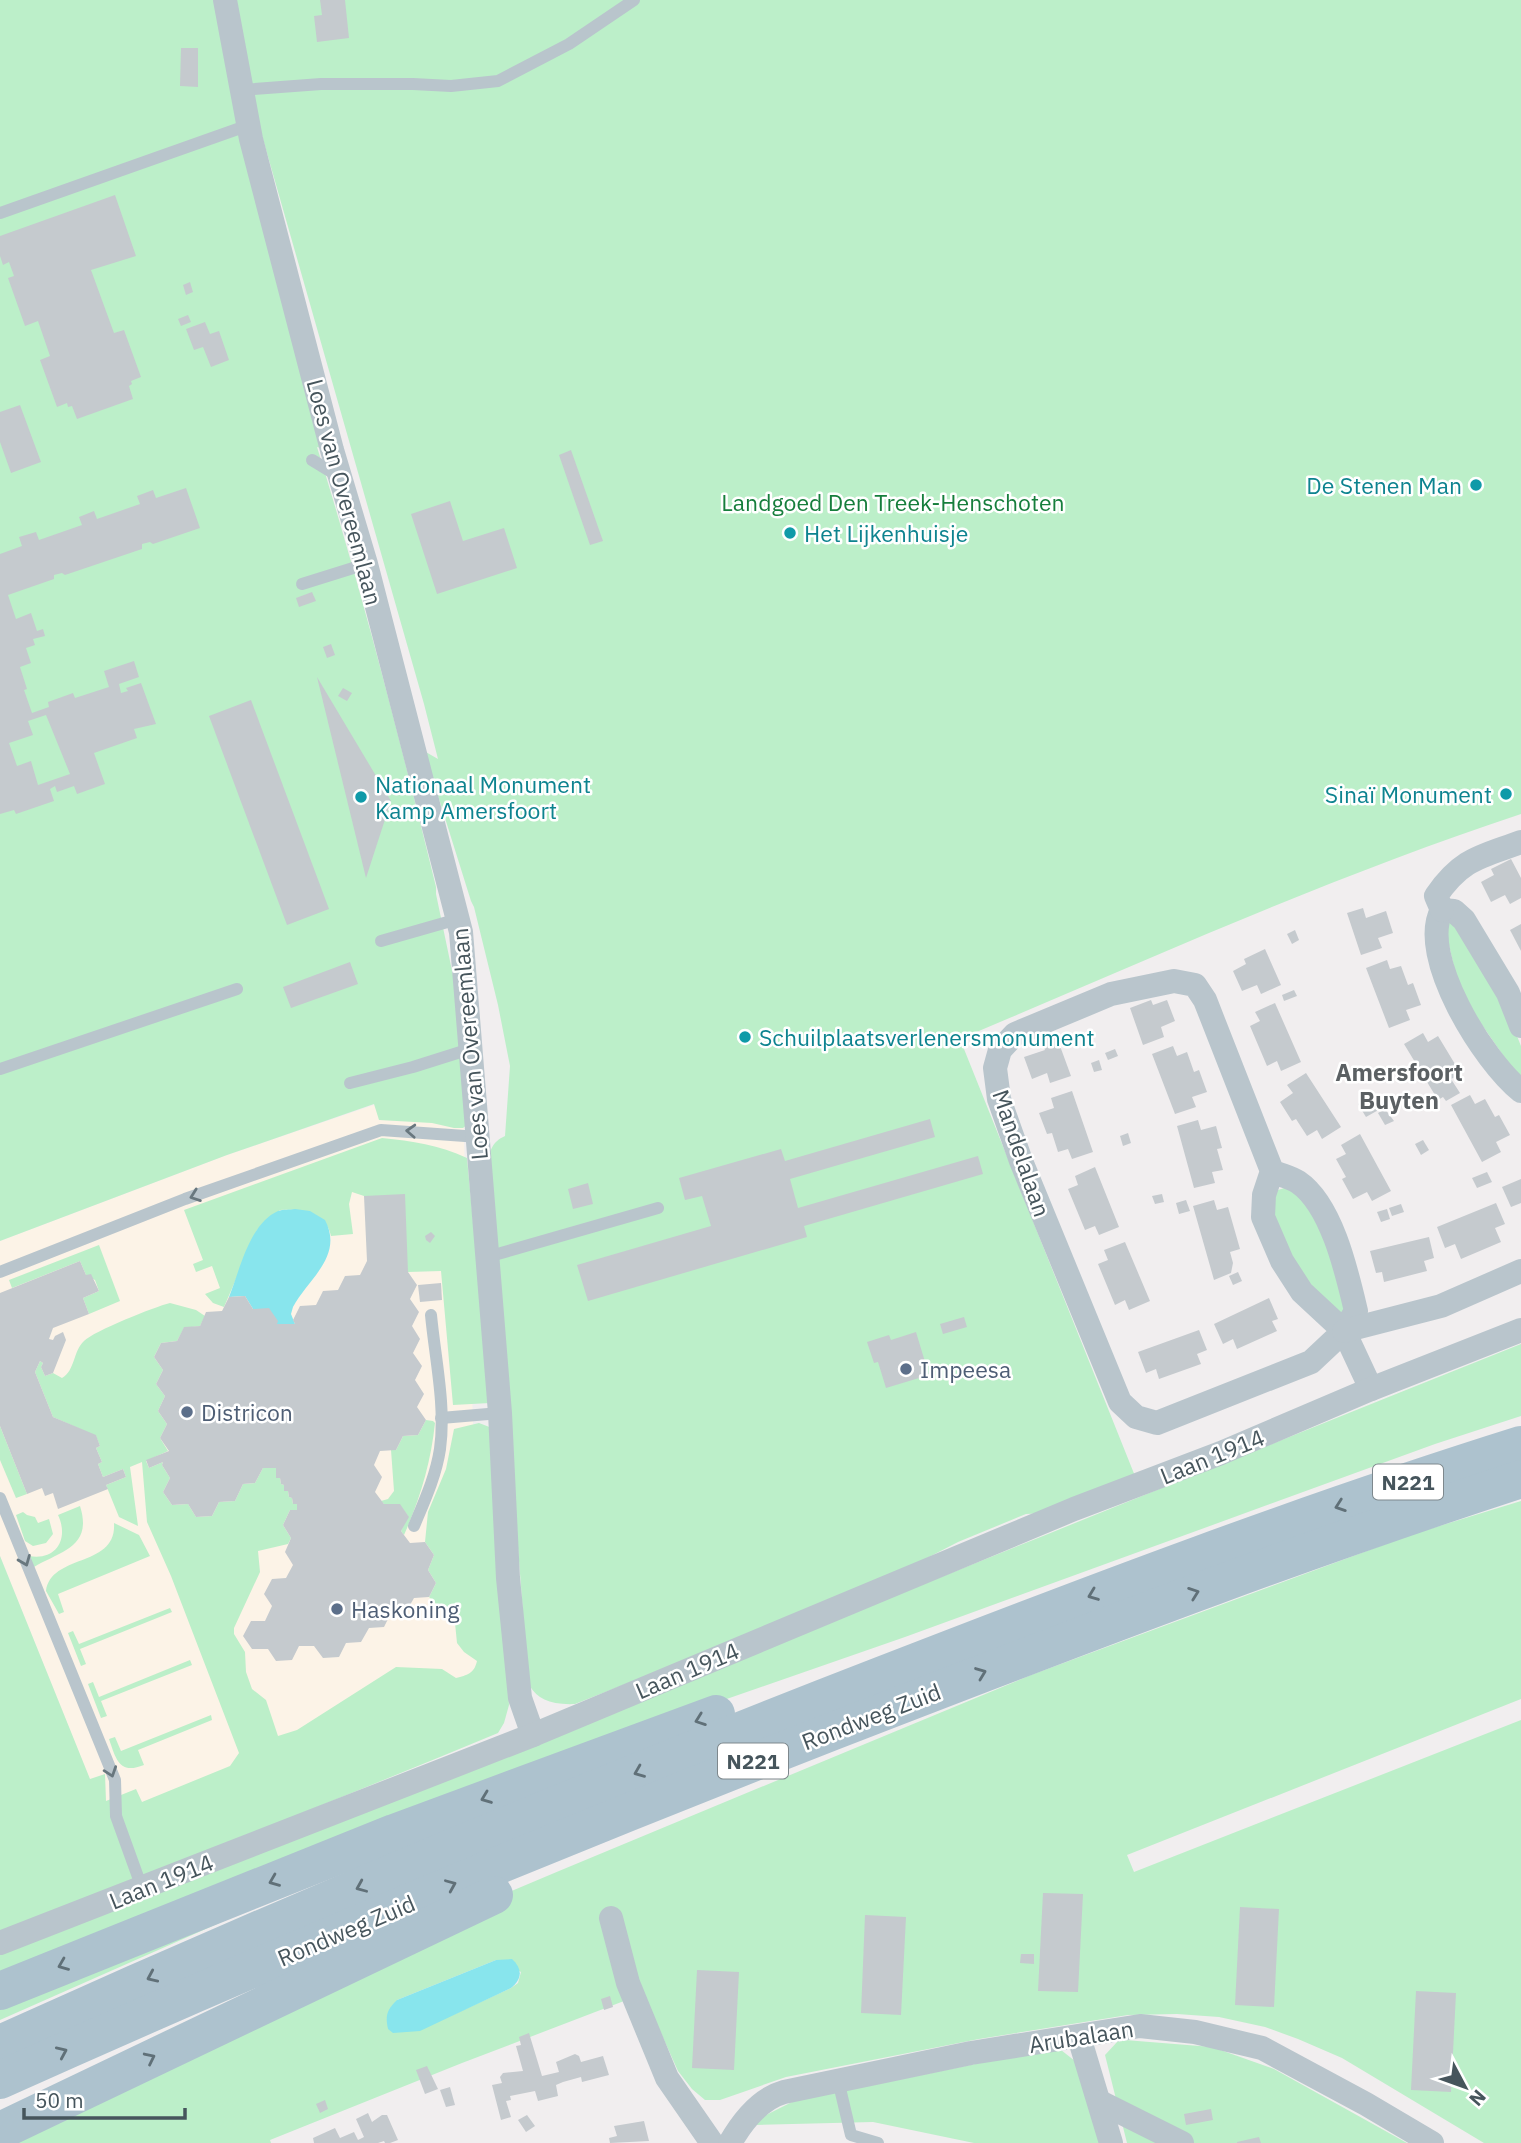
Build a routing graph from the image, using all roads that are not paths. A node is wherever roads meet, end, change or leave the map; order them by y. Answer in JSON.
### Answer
{"nodes":[{"id":1,"x":225,"y":0,"type":"edge"},
{"id":2,"x":634,"y":0,"type":"edge"},
{"id":3,"x":242,"y":90,"type":"junction"},
{"id":4,"x":248,"y":125,"type":"junction"},
{"id":5,"x":0,"y":214,"type":"edge"},
{"id":6,"x":312,"y":460,"type":"dead end"},
{"id":7,"x":341,"y":479,"type":"junction"},
{"id":8,"x":366,"y":564,"type":"junction"},
{"id":9,"x":302,"y":583,"type":"dead end"},
{"id":10,"x":1521,"y":842,"type":"edge"},
{"id":11,"x":1441,"y":910,"type":"junction"},
{"id":12,"x":458,"y":919,"type":"junction"},
{"id":13,"x":381,"y":941,"type":"dead end"},
{"id":14,"x":237,"y":989,"type":"dead end"},
{"id":15,"x":1521,"y":1026,"type":"edge"},
{"id":16,"x":470,"y":1049,"type":"junction"},
{"id":17,"x":0,"y":1069,"type":"edge"},
{"id":18,"x":350,"y":1083,"type":"dead end"},
{"id":19,"x":1521,"y":1091,"type":"edge"},
{"id":20,"x":479,"y":1137,"type":"junction"},
{"id":21,"x":1272,"y":1171,"type":"junction"},
{"id":22,"x":658,"y":1208,"type":"dead end"},
{"id":23,"x":486,"y":1257,"type":"junction"},
{"id":24,"x":1521,"y":1271,"type":"edge"},
{"id":25,"x":0,"y":1272,"type":"edge"},
{"id":26,"x":431,"y":1315,"type":"dead end"},
{"id":27,"x":1521,"y":1330,"type":"edge"},
{"id":28,"x":1344,"y":1331,"type":"junction"},
{"id":29,"x":1371,"y":1390,"type":"junction"},
{"id":30,"x":500,"y":1413,"type":"junction"},
{"id":31,"x":441,"y":1418,"type":"junction"},
{"id":32,"x":1521,"y":1445,"type":"edge"},
{"id":33,"x":1521,"y":1479,"type":"edge"},
{"id":34,"x":0,"y":1498,"type":"edge"},
{"id":35,"x":414,"y":1526,"type":"dead end"},
{"id":36,"x":930,"y":1657,"type":"junction"},
{"id":37,"x":533,"y":1735,"type":"junction"},
{"id":38,"x":685,"y":1788,"type":"junction"},
{"id":39,"x":142,"y":1888,"type":"junction"},
{"id":40,"x":611,"y":1918,"type":"dead end"},
{"id":41,"x":0,"y":1943,"type":"edge"},
{"id":42,"x":0,"y":1991,"type":"edge"},
{"id":43,"x":1079,"y":2037,"type":"junction"},
{"id":44,"x":0,"y":2043,"type":"edge"},
{"id":45,"x":0,"y":2080,"type":"edge"},
{"id":46,"x":838,"y":2080,"type":"junction"},
{"id":47,"x":1100,"y":2102,"type":"junction"},
{"id":48,"x":0,"y":2131,"type":"edge"},
{"id":49,"x":712,"y":2143,"type":"edge"},
{"id":50,"x":730,"y":2143,"type":"edge"},
{"id":51,"x":878,"y":2143,"type":"edge"},
{"id":52,"x":1111,"y":2143,"type":"edge"},
{"id":53,"x":1182,"y":2143,"type":"edge"},
{"id":54,"x":1432,"y":2143,"type":"edge"}],
"edges":[{"from":1,"to":3,"type":"street","name":"Loes van Overeemlaan"},
{"from":2,"to":3,"type":"lane"},
{"from":3,"to":4,"type":"street","name":"Loes van Overeemlaan"},
{"from":4,"to":5,"type":"lane"},
{"from":4,"to":7,"type":"street","name":"Loes van Overeemlaan"},
{"from":6,"to":7,"type":"lane"},
{"from":7,"to":8,"type":"street","name":"Loes van Overeemlaan"},
{"from":8,"to":9,"type":"lane"},
{"from":8,"to":12,"type":"street","name":"Loes van Overeemlaan"},
{"from":10,"to":11,"type":"street"},
{"from":11,"to":15,"type":"street"},
{"from":11,"to":19,"type":"street"},
{"from":12,"to":13,"type":"lane"},
{"from":12,"to":16,"type":"street","name":"Loes van Overeemlaan"},
{"from":14,"to":17,"type":"lane"},
{"from":16,"to":18,"type":"lane"},
{"from":16,"to":20,"type":"street","name":"Loes van Overeemlaan"},
{"from":20,"to":23,"type":"street","name":"Loes van Overeemlaan"},
{"from":20,"to":25,"type":"lane","one_way":true},
{"from":21,"to":28,"type":"street"},
{"from":21,"to":28,"type":"street"},
{"from":21,"to":28,"type":"street","name":"Mandelalaan"},
{"from":22,"to":23,"type":"lane"},
{"from":23,"to":30,"type":"street","name":"Loes van Overeemlaan"},
{"from":24,"to":28,"type":"street"},
{"from":26,"to":31,"type":"lane"},
{"from":27,"to":29,"type":"street","name":"Laan 1914"},
{"from":28,"to":29,"type":"street"},
{"from":29,"to":37,"type":"street","name":"Laan 1914"},
{"from":30,"to":31,"type":"lane"},
{"from":30,"to":37,"type":"street","name":"Loes van Overeemlaan"},
{"from":31,"to":35,"type":"lane"},
{"from":32,"to":36,"type":"main road","name":"Rondweg Zuid","number":"N221","one_way":true},
{"from":38,"to":33,"type":"main road","name":"Rondweg Zuid","number":"N221","one_way":true},
{"from":34,"to":39,"type":"lane","one_way":true},
{"from":36,"to":42,"type":"main road","number":"N221","one_way":true},
{"from":36,"to":44,"type":"main road","name":"Rondweg Zuid","number":"N221","one_way":true},
{"from":37,"to":39,"type":"street","name":"Laan 1914"},
{"from":45,"to":38,"type":"main road","name":"Rondweg Zuid","number":"N221","one_way":true},
{"from":48,"to":38,"type":"main road","number":"N221","one_way":true},
{"from":39,"to":41,"type":"street","name":"Laan 1914"},
{"from":40,"to":49,"type":"street"},
{"from":43,"to":46,"type":"street","name":"Arubalaan"},
{"from":43,"to":47,"type":"street"},
{"from":43,"to":54,"type":"street","name":"Arubalaan"},
{"from":46,"to":50,"type":"street","name":"Arubalaan"},
{"from":46,"to":51,"type":"lane"},
{"from":47,"to":52,"type":"street"},
{"from":47,"to":53,"type":"street"}]}
